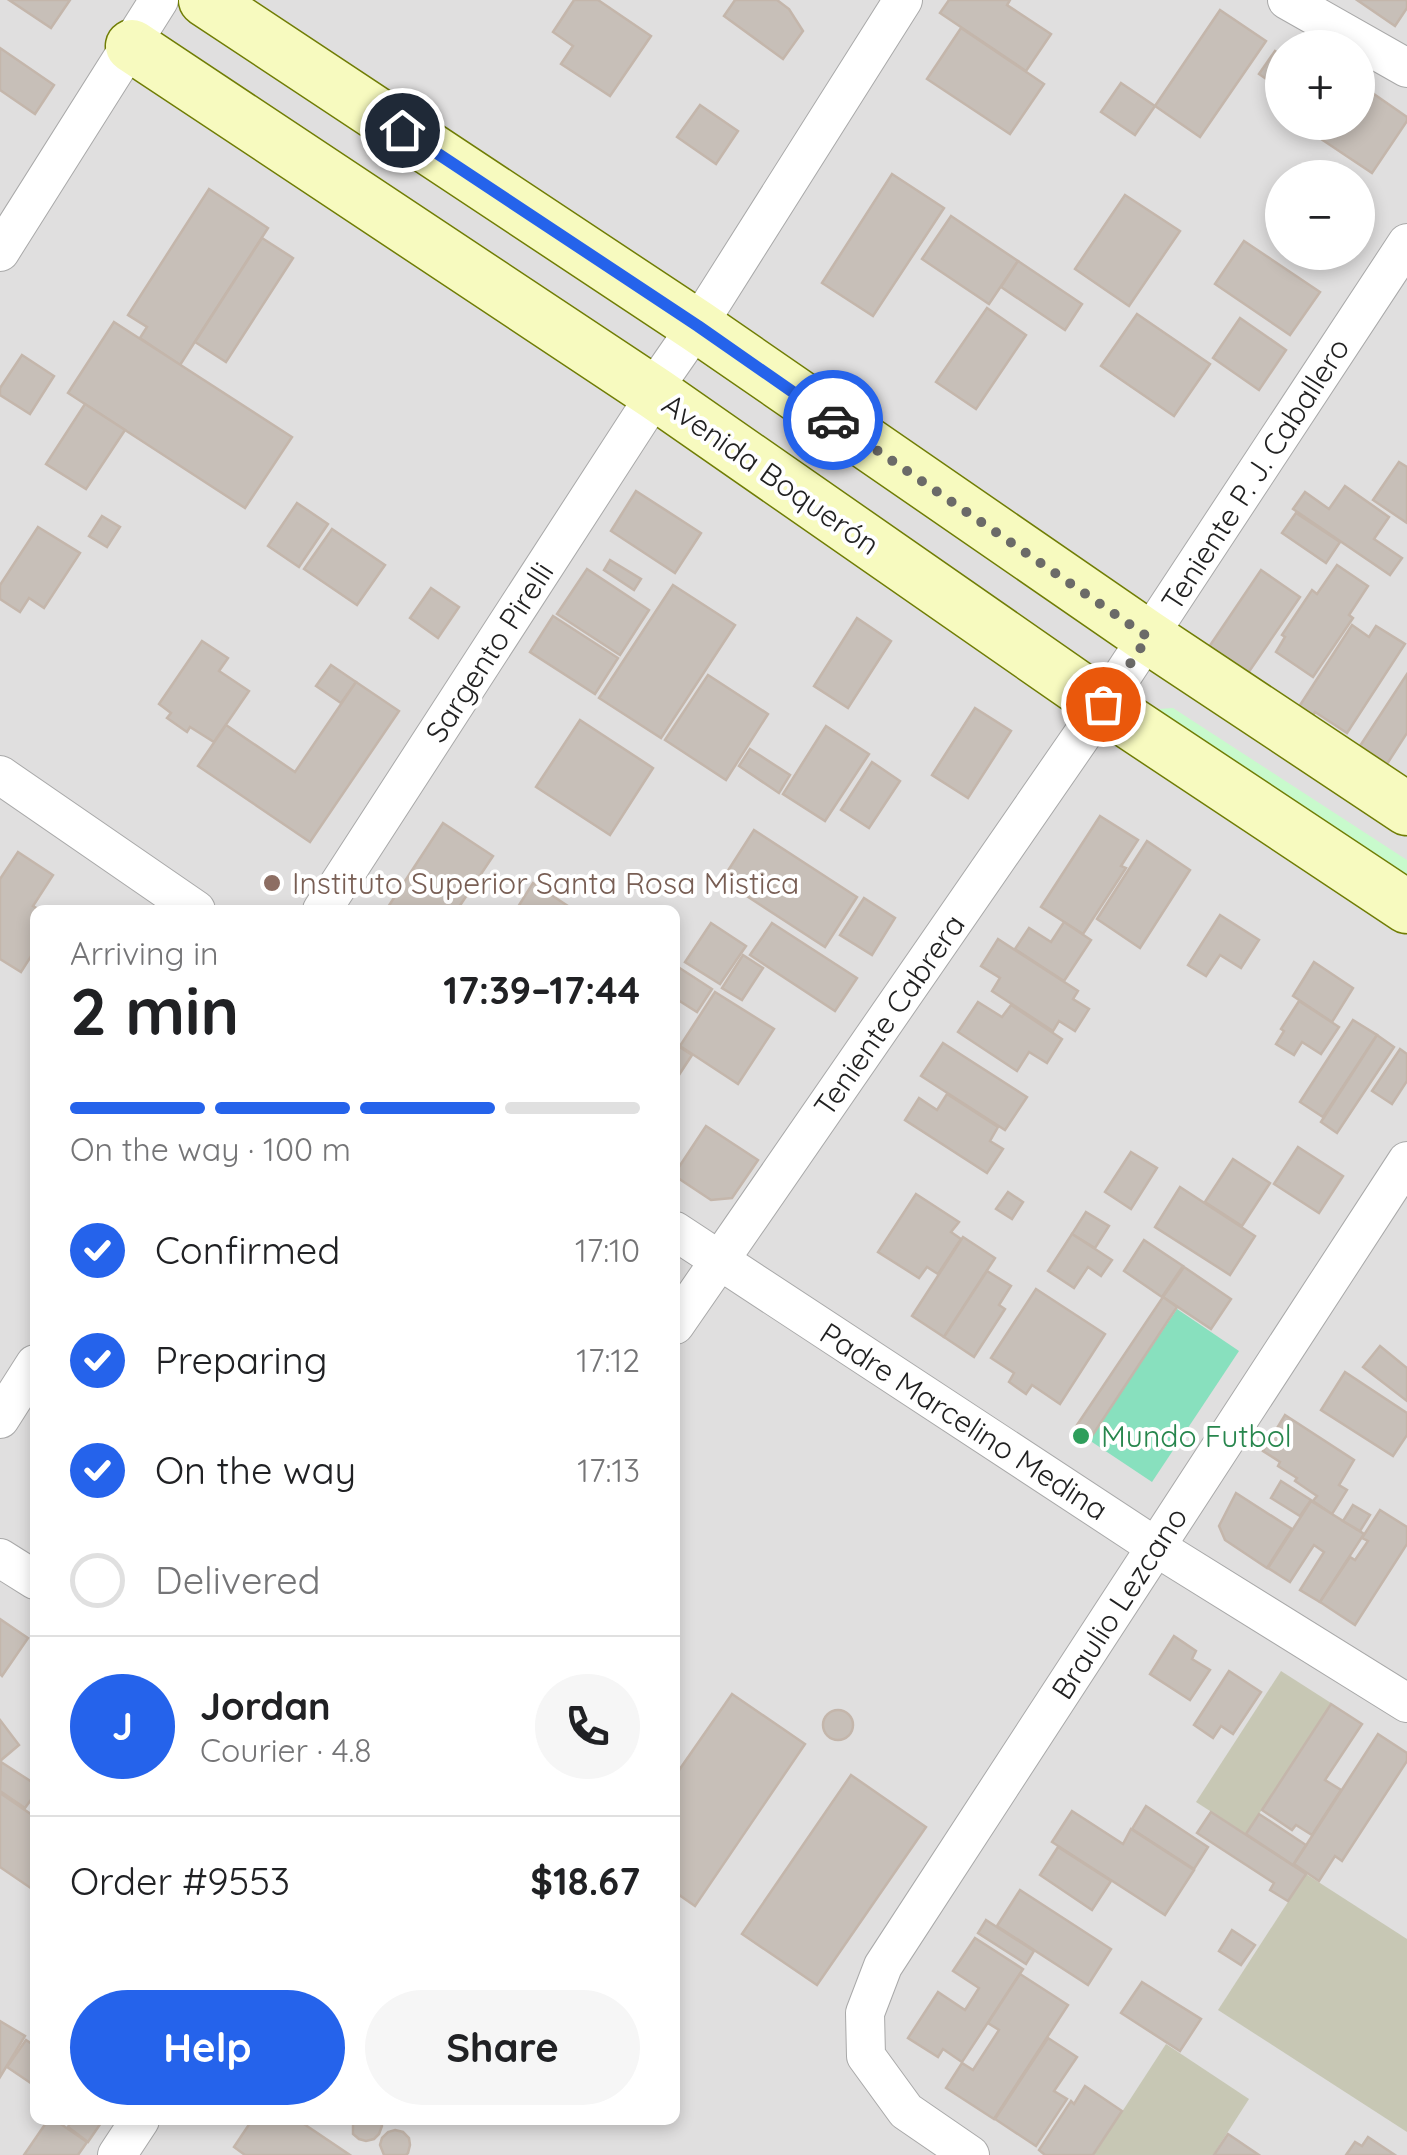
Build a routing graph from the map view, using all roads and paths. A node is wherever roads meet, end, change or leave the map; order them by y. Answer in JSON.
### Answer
{"nodes":[{"id":1,"x":159,"y":0,"type":"edge"},
{"id":2,"x":205,"y":0,"type":"edge"},
{"id":3,"x":903,"y":0,"type":"edge"},
{"id":4,"x":1287,"y":0,"type":"edge"},
{"id":5,"x":132,"y":46,"type":"junction"},
{"id":6,"x":1407,"y":68,"type":"edge"},
{"id":7,"x":1407,"y":243,"type":"edge"},
{"id":8,"x":0,"y":252,"type":"edge"},
{"id":9,"x":698,"y":326,"type":"junction"},
{"id":10,"x":656,"y":394,"type":"junction"},
{"id":11,"x":1148,"y":637,"type":"junction"},
{"id":12,"x":1103,"y":704,"type":"junction"},
{"id":13,"x":0,"y":775,"type":"edge"},
{"id":14,"x":1407,"y":809,"type":"edge"},
{"id":15,"x":189,"y":905,"type":"edge"},
{"id":16,"x":325,"y":905,"type":"edge"},
{"id":17,"x":1407,"y":907,"type":"edge"},
{"id":18,"x":1407,"y":1161,"type":"edge"},
{"id":19,"x":680,"y":1234,"type":"edge"},
{"id":20,"x":719,"y":1260,"type":"junction"},
{"id":21,"x":680,"y":1318,"type":"edge"},
{"id":22,"x":30,"y":1372,"type":"edge"},
{"id":23,"x":0,"y":1419,"type":"edge"},
{"id":24,"x":1156,"y":1547,"type":"junction"},
{"id":25,"x":0,"y":1558,"type":"edge"},
{"id":26,"x":30,"y":1577,"type":"edge"},
{"id":27,"x":1407,"y":1704,"type":"edge"},
{"id":28,"x":137,"y":2125,"type":"edge"},
{"id":29,"x":117,"y":2155,"type":"edge"},
{"id":30,"x":970,"y":2155,"type":"edge"}],
"edges":[{"from":1,"to":5,"type":"street"},
{"from":2,"to":9,"type":"street"},
{"from":3,"to":9,"type":"street"},
{"from":4,"to":6,"type":"street"},
{"from":5,"to":8,"type":"street"},
{"from":5,"to":10,"type":"street","name":"Avenida Boquerón"},
{"from":7,"to":11,"type":"street","name":"Teniente P. J. Caballero"},
{"from":9,"to":10,"type":"street","name":"Sargento Pirelli"},
{"from":9,"to":11,"type":"street"},
{"from":10,"to":12,"type":"street","name":"Avenida Boquerón"},
{"from":10,"to":16,"type":"street","name":"Sargento Pirelli"},
{"from":11,"to":12,"type":"street","name":"Teniente P. J. Caballero"},
{"from":11,"to":14,"type":"street"},
{"from":12,"to":17,"type":"street","name":"Avenida Boquerón"},
{"from":12,"to":20,"type":"street","name":"Teniente Cabrera"},
{"from":13,"to":15,"type":"street"},
{"from":18,"to":24,"type":"street","name":"Braulio Lezcano"},
{"from":19,"to":20,"type":"street","name":"Padre Marcelino Medina"},
{"from":20,"to":21,"type":"street","name":"Teniente Cabrera"},
{"from":20,"to":24,"type":"street","name":"Padre Marcelino Medina"},
{"from":22,"to":23,"type":"street"},
{"from":24,"to":27,"type":"street","name":"Padre Marcelino Medina"},
{"from":24,"to":30,"type":"street","name":"Braulio Lezcano"},
{"from":25,"to":26,"type":"street"},
{"from":28,"to":29,"type":"street"}]}
